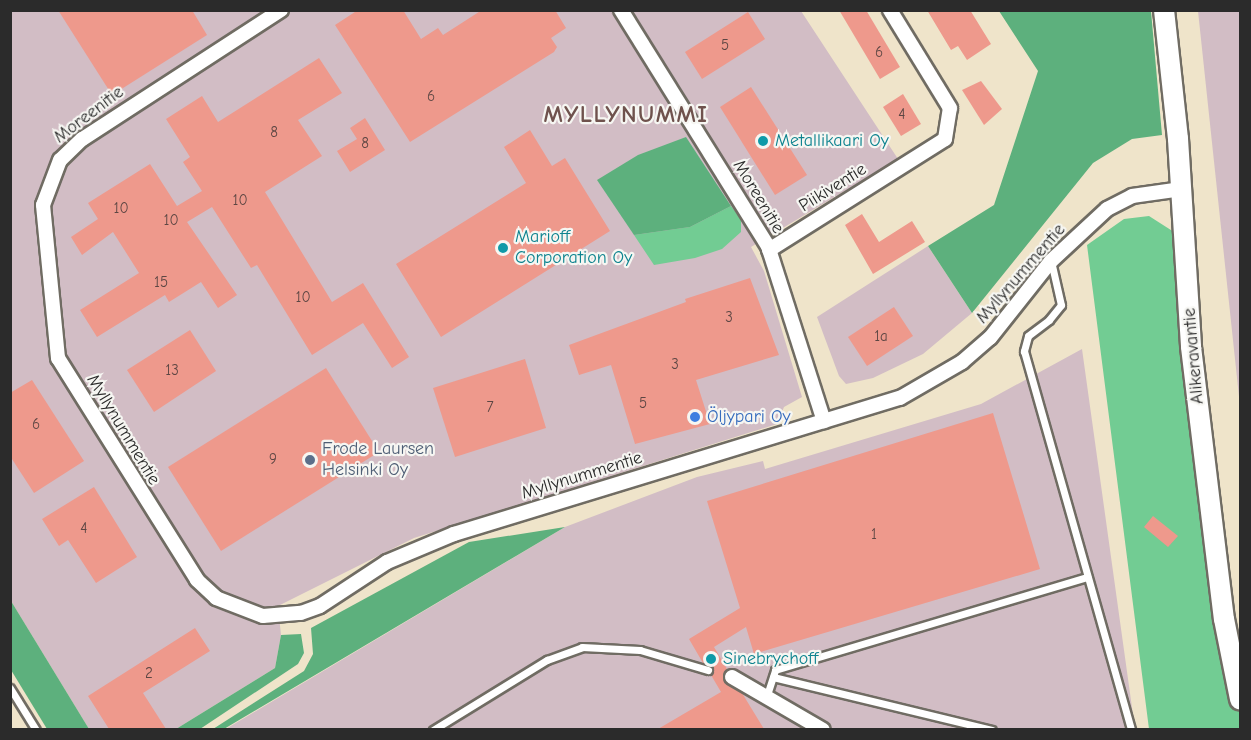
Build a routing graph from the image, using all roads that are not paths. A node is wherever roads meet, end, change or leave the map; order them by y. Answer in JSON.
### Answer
{"nodes":[{"id":1,"x":281,"y":10,"type":"edge"},
{"id":2,"x":621,"y":10,"type":"edge"},
{"id":3,"x":890,"y":10,"type":"edge"},
{"id":4,"x":1164,"y":10,"type":"edge"},
{"id":5,"x":1182,"y":189,"type":"junction"},
{"id":6,"x":769,"y":250,"type":"junction"},
{"id":7,"x":1051,"y":261,"type":"junction"},
{"id":8,"x":58,"y":358,"type":"joint"},
{"id":9,"x":824,"y":421,"type":"junction"},
{"id":10,"x":1087,"y":577,"type":"junction"},
{"id":11,"x":708,"y":670,"type":"dead end"},
{"id":12,"x":732,"y":676,"type":"dead end"},
{"id":13,"x":773,"y":677,"type":"junction"},
{"id":14,"x":10,"y":688,"type":"edge"},
{"id":15,"x":767,"y":695,"type":"junction"},
{"id":16,"x":1240,"y":699,"type":"edge"},
{"id":17,"x":36,"y":729,"type":"edge"},
{"id":18,"x":433,"y":729,"type":"edge"},
{"id":19,"x":824,"y":729,"type":"edge"},
{"id":20,"x":992,"y":729,"type":"edge"},
{"id":21,"x":1131,"y":729,"type":"edge"}],
"edges":[{"from":1,"to":8,"type":"street","name":"Moreenitie"},
{"from":2,"to":6,"type":"street","name":"Moreenitie"},
{"from":3,"to":6,"type":"street","name":"Piikiventie"},
{"from":4,"to":5,"type":"street","name":"Alikeravantie"},
{"from":5,"to":7,"type":"street","name":"Myllynummentie"},
{"from":5,"to":16,"type":"street","name":"Alikeravantie"},
{"from":6,"to":9,"type":"street","name":"Moreenitie"},
{"from":7,"to":9,"type":"street","name":"Myllynummentie"},
{"from":7,"to":10,"type":"lane"},
{"from":8,"to":9,"type":"street","name":"Myllynummentie"},
{"from":10,"to":13,"type":"lane"},
{"from":10,"to":21,"type":"lane"},
{"from":11,"to":18,"type":"lane"},
{"from":12,"to":15,"type":"street"},
{"from":13,"to":15,"type":"lane"},
{"from":13,"to":20,"type":"lane"},
{"from":14,"to":17,"type":"lane"},
{"from":15,"to":19,"type":"street"}]}
